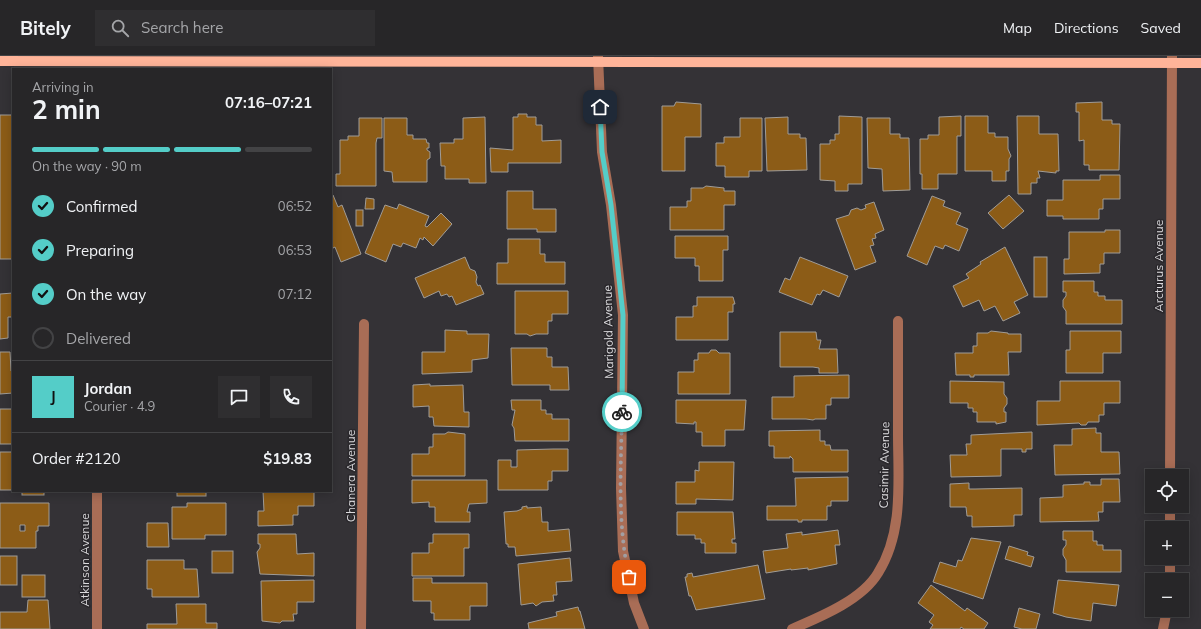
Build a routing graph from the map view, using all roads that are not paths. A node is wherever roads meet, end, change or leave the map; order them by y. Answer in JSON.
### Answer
{"nodes":[{"id":1,"x":598,"y":60,"type":"edge"},
{"id":2,"x":1172,"y":60,"type":"edge"},
{"id":3,"x":0,"y":61,"type":"edge"},
{"id":4,"x":1201,"y":63,"type":"edge"},
{"id":5,"x":109,"y":65,"type":"edge"},
{"id":6,"x":204,"y":66,"type":"edge"},
{"id":7,"x":898,"y":321,"type":"dead end"},
{"id":8,"x":364,"y":324,"type":"dead end"},
{"id":9,"x":1170,"y":469,"type":"edge"},
{"id":10,"x":97,"y":492,"type":"edge"},
{"id":11,"x":1166,"y":617,"type":"edge"},
{"id":12,"x":97,"y":629,"type":"edge"},
{"id":13,"x":362,"y":629,"type":"edge"},
{"id":14,"x":644,"y":629,"type":"edge"},
{"id":15,"x":792,"y":629,"type":"edge"},
{"id":16,"x":1163,"y":629,"type":"edge"}],
"edges":[{"from":1,"to":2,"type":"main road"},
{"from":1,"to":6,"type":"main road"},
{"from":1,"to":14,"type":"street","name":"Marigold Avenue"},
{"from":2,"to":4,"type":"main road"},
{"from":2,"to":9,"type":"street","name":"Arcturus Avenue"},
{"from":3,"to":5,"type":"main road"},
{"from":5,"to":6,"type":"main road"},
{"from":7,"to":15,"type":"street","name":"Casimir Avenue"},
{"from":8,"to":13,"type":"street","name":"Chanera Avenue"},
{"from":10,"to":12,"type":"street","name":"Atkinson Avenue"},
{"from":11,"to":16,"type":"street"}]}
